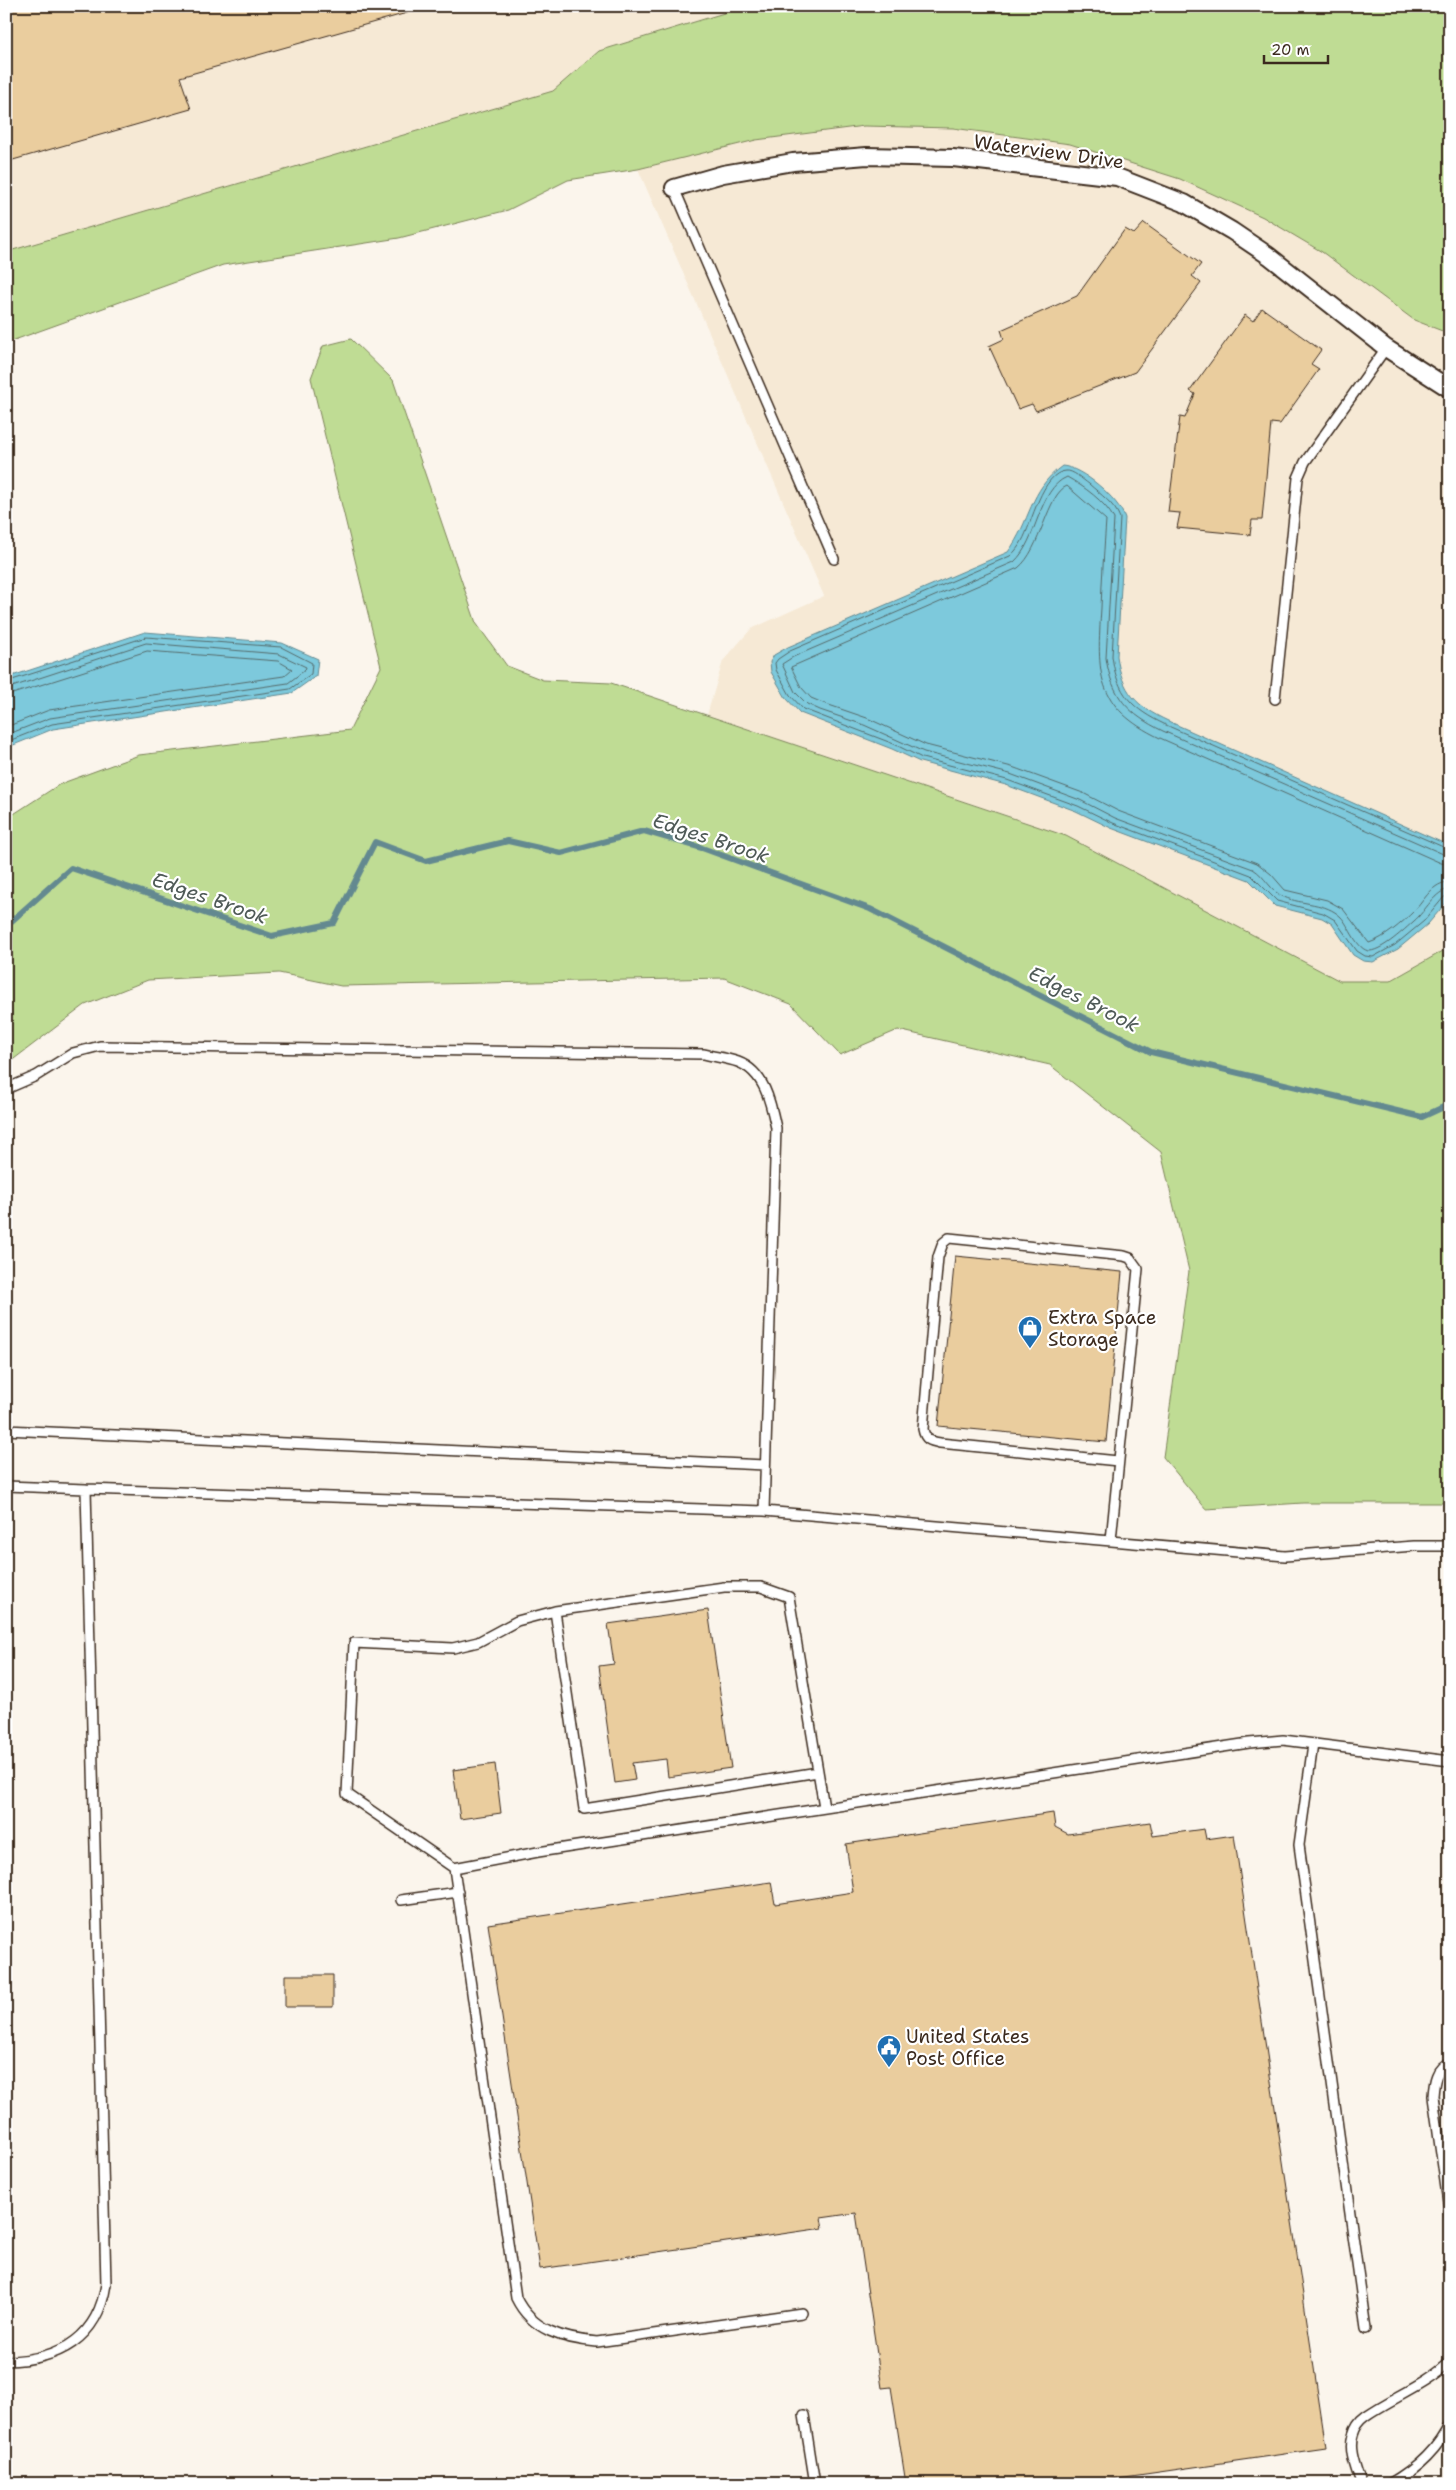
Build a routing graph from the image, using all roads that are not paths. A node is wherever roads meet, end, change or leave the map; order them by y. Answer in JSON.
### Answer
{"nodes":[{"id":1,"x":674,"y":188,"type":"joint"},
{"id":2,"x":1386,"y":348,"type":"junction"},
{"id":3,"x":1450,"y":389,"type":"edge"},
{"id":4,"x":834,"y":559,"type":"dead end"},
{"id":5,"x":1275,"y":699,"type":"dead end"},
{"id":6,"x":6,"y":1089,"type":"edge"},
{"id":7,"x":6,"y":1430,"type":"edge"},
{"id":8,"x":1118,"y":1461,"type":"junction"},
{"id":9,"x":765,"y":1465,"type":"junction"},
{"id":10,"x":6,"y":1486,"type":"edge"},
{"id":11,"x":86,"y":1489,"type":"junction"},
{"id":12,"x":764,"y":1511,"type":"junction"},
{"id":13,"x":1111,"y":1540,"type":"junction"},
{"id":14,"x":1450,"y":1546,"type":"edge"},
{"id":15,"x":555,"y":1611,"type":"junction"},
{"id":16,"x":1313,"y":1744,"type":"junction"},
{"id":17,"x":1450,"y":1761,"type":"edge"},
{"id":18,"x":818,"y":1772,"type":"junction"},
{"id":19,"x":824,"y":1807,"type":"junction"},
{"id":20,"x":454,"y":1868,"type":"junction"},
{"id":21,"x":458,"y":1892,"type":"junction"},
{"id":22,"x":401,"y":1900,"type":"dead end"},
{"id":23,"x":1450,"y":2062,"type":"edge"},
{"id":24,"x":1450,"y":2217,"type":"edge"},
{"id":25,"x":802,"y":2314,"type":"dead end"},
{"id":26,"x":1366,"y":2329,"type":"dead end"},
{"id":27,"x":6,"y":2361,"type":"edge"},
{"id":28,"x":1450,"y":2362,"type":"edge"},
{"id":29,"x":804,"y":2415,"type":"dead end"},
{"id":30,"x":1450,"y":2422,"type":"edge"},
{"id":31,"x":815,"y":2484,"type":"edge"},
{"id":32,"x":1361,"y":2484,"type":"edge"},
{"id":33,"x":1389,"y":2484,"type":"edge"}],
"edges":[{"from":1,"to":2,"type":"street","name":"Waterview Drive"},
{"from":1,"to":4,"type":"lane"},
{"from":2,"to":3,"type":"street","name":"Waterview Drive"},
{"from":2,"to":5,"type":"lane"},
{"from":6,"to":9,"type":"lane"},
{"from":7,"to":9,"type":"lane"},
{"from":8,"to":8,"type":"lane"},
{"from":8,"to":13,"type":"lane"},
{"from":9,"to":12,"type":"lane"},
{"from":10,"to":11,"type":"lane"},
{"from":11,"to":12,"type":"lane"},
{"from":11,"to":27,"type":"lane"},
{"from":12,"to":13,"type":"lane"},
{"from":13,"to":14,"type":"lane"},
{"from":15,"to":18,"type":"lane"},
{"from":15,"to":18,"type":"lane"},
{"from":15,"to":20,"type":"lane"},
{"from":16,"to":17,"type":"lane"},
{"from":16,"to":19,"type":"lane"},
{"from":16,"to":26,"type":"lane"},
{"from":18,"to":19,"type":"lane"},
{"from":19,"to":20,"type":"lane"},
{"from":20,"to":21,"type":"lane"},
{"from":21,"to":22,"type":"lane"},
{"from":21,"to":25,"type":"lane"},
{"from":23,"to":24,"type":"lane"},
{"from":28,"to":32,"type":"lane"},
{"from":29,"to":31,"type":"lane"},
{"from":30,"to":33,"type":"lane"}]}
